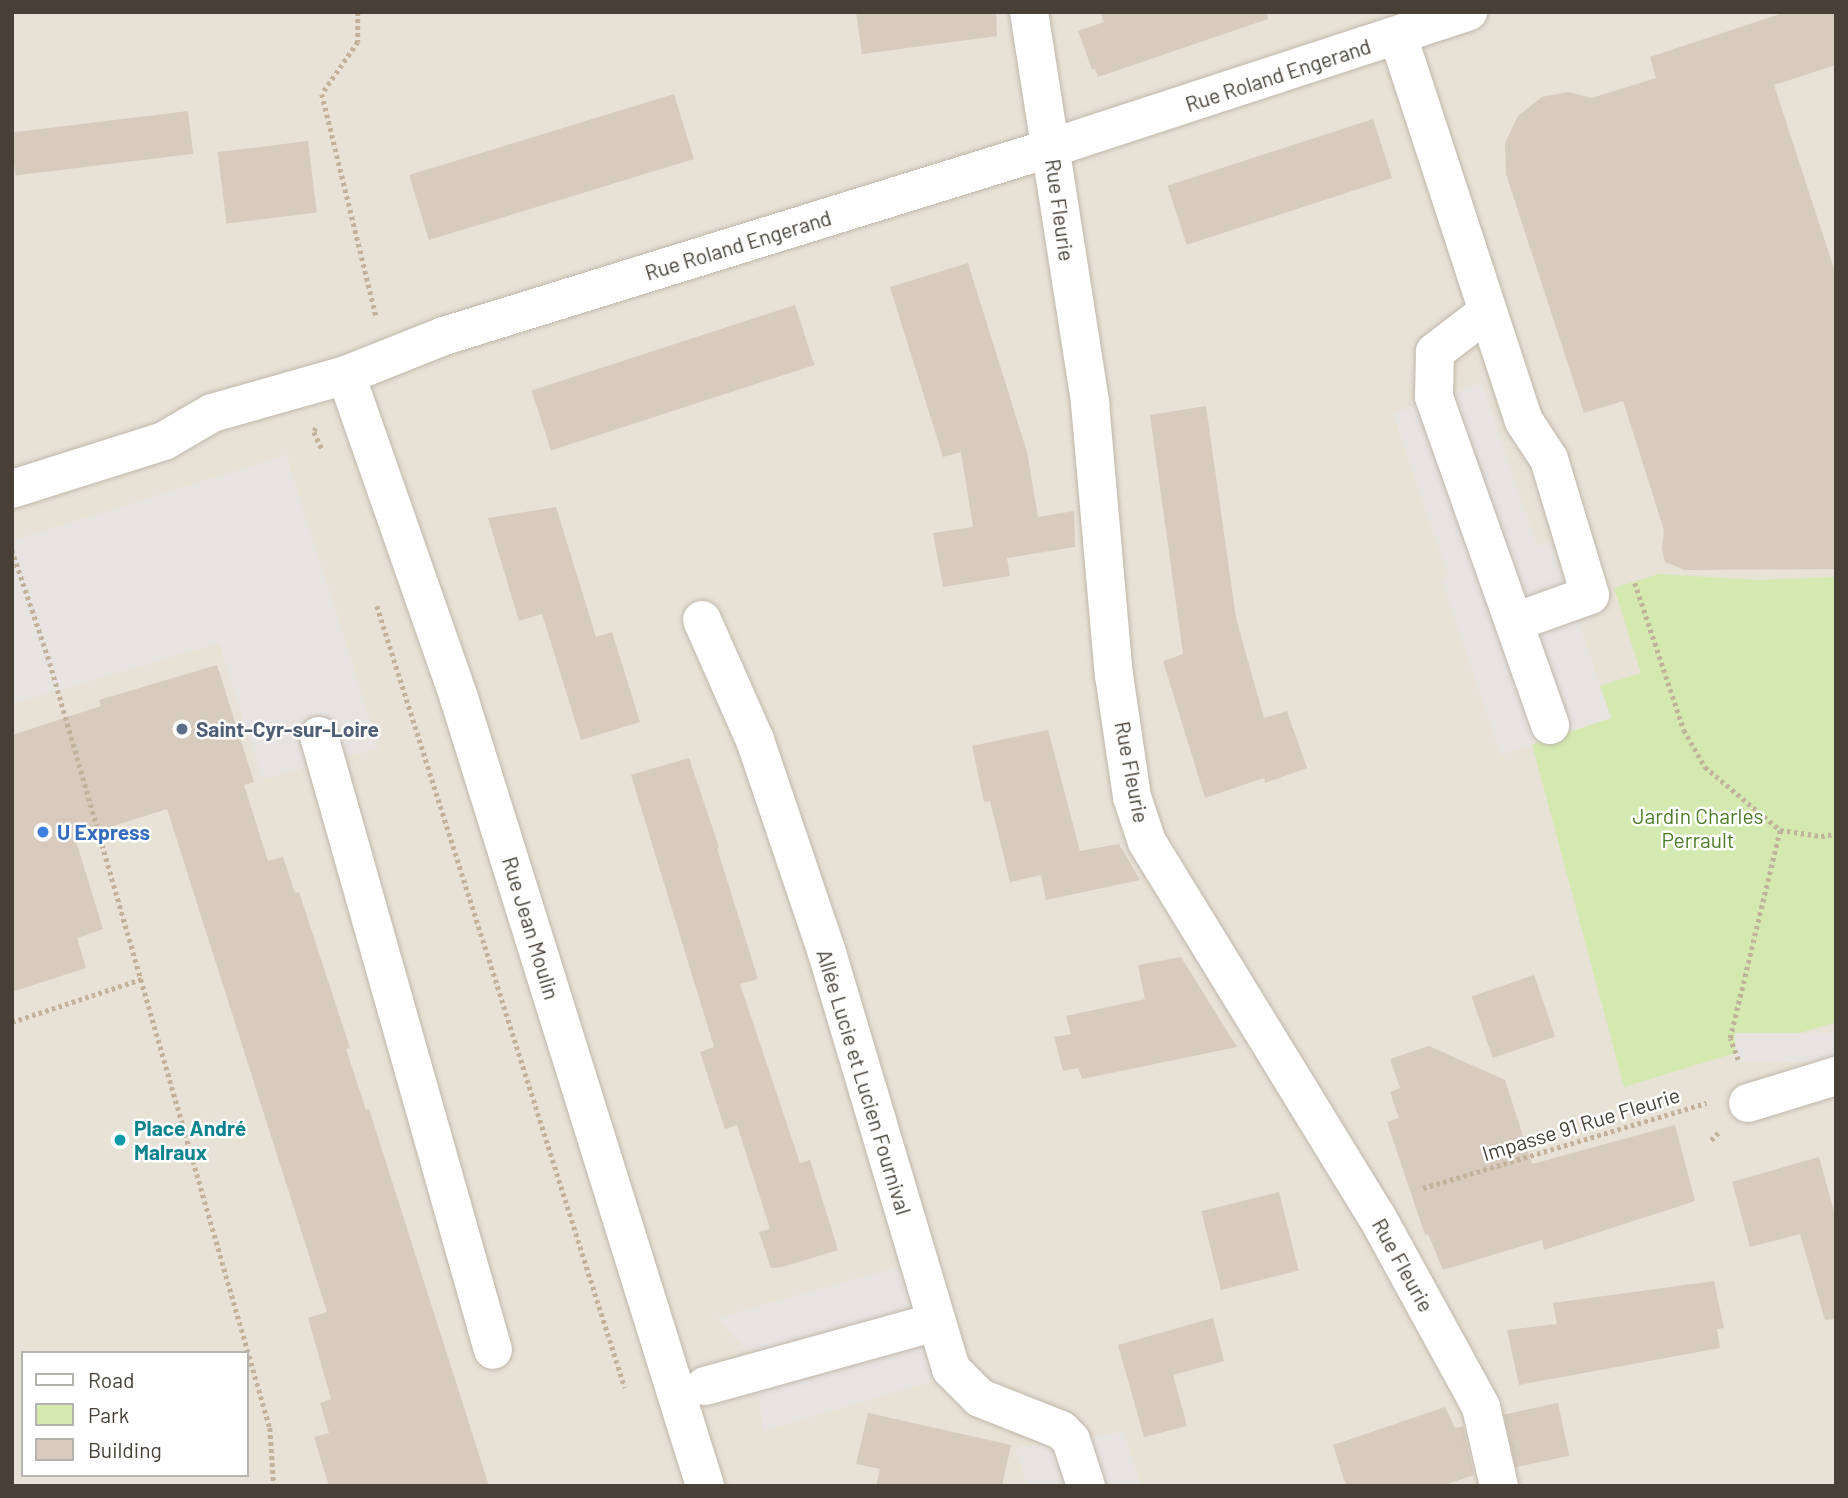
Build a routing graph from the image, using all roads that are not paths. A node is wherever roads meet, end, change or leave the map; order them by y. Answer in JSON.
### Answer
{"nodes":[{"id":1,"x":1029,"y":12,"type":"edge"},
{"id":2,"x":1468,"y":12,"type":"edge"},
{"id":3,"x":1398,"y":36,"type":"junction"},
{"id":4,"x":1051,"y":148,"type":"junction"},
{"id":5,"x":1487,"y":312,"type":"junction"},
{"id":6,"x":346,"y":374,"type":"junction"},
{"id":7,"x":12,"y":489,"type":"edge"},
{"id":8,"x":702,"y":620,"type":"dead end"},
{"id":9,"x":1515,"y":622,"type":"junction"},
{"id":10,"x":1549,"y":725,"type":"dead end"},
{"id":11,"x":319,"y":736,"type":"dead end"},
{"id":12,"x":1836,"y":1076,"type":"edge"},
{"id":13,"x":1750,"y":1102,"type":"road end"},
{"id":14,"x":936,"y":1322,"type":"junction"},
{"id":15,"x":493,"y":1350,"type":"dead end"},
{"id":16,"x":705,"y":1386,"type":"dead end"},
{"id":17,"x":705,"y":1486,"type":"edge"},
{"id":18,"x":1086,"y":1486,"type":"edge"},
{"id":19,"x":1499,"y":1486,"type":"edge"}],
"edges":[{"from":1,"to":4,"type":"street","name":"Rue Fleurie"},
{"from":2,"to":3,"type":"street","name":"Rue Roland Engerand"},
{"from":3,"to":4,"type":"street","name":"Rue Roland Engerand"},
{"from":3,"to":5,"type":"street"},
{"from":4,"to":6,"type":"street","name":"Rue Roland Engerand"},
{"from":4,"to":19,"type":"street","name":"Rue Fleurie"},
{"from":5,"to":9,"type":"street"},
{"from":5,"to":9,"type":"street"},
{"from":6,"to":7,"type":"street","name":"Rue Roland Engerand"},
{"from":6,"to":17,"type":"street","name":"Rue Jean Moulin"},
{"from":8,"to":14,"type":"street","name":"Allée Lucie et Lucien Fournival"},
{"from":9,"to":10,"type":"street"},
{"from":11,"to":15,"type":"street"},
{"from":12,"to":13,"type":"street"},
{"from":14,"to":16,"type":"street"},
{"from":14,"to":18,"type":"street","name":"Allée Lucie et Lucien Fournival"}]}
